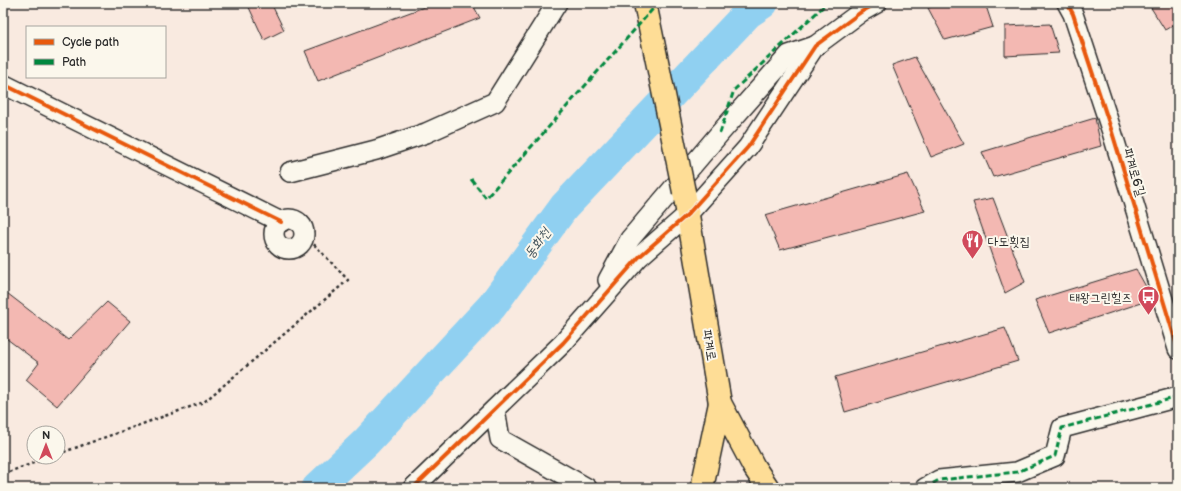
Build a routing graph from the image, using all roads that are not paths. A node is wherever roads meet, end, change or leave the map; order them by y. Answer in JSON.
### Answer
{"nodes":[{"id":1,"x":558,"y":3,"type":"edge"},
{"id":2,"x":645,"y":3,"type":"edge"},
{"id":3,"x":877,"y":3,"type":"edge"},
{"id":4,"x":1067,"y":3,"type":"edge"},
{"id":5,"x":815,"y":46,"type":"junction"},
{"id":6,"x":3,"y":84,"type":"edge"},
{"id":7,"x":290,"y":172,"type":"dead end"},
{"id":8,"x":688,"y":214,"type":"junction"},
{"id":9,"x":303,"y":233,"type":"road end"},
{"id":10,"x":591,"y":312,"type":"junction"},
{"id":11,"x":1178,"y":349,"type":"edge"},
{"id":12,"x":1178,"y":397,"type":"edge"},
{"id":13,"x":720,"y":403,"type":"junction"},
{"id":14,"x":495,"y":408,"type":"junction"},
{"id":15,"x":413,"y":488,"type":"edge"},
{"id":16,"x":587,"y":488,"type":"edge"},
{"id":17,"x":702,"y":488,"type":"edge"},
{"id":18,"x":768,"y":488,"type":"edge"},
{"id":19,"x":924,"y":488,"type":"edge"}],
"edges":[{"from":1,"to":7,"type":"street"},
{"from":2,"to":8,"type":"main road","name":"파계로","bridge":true},
{"from":3,"to":5,"type":"street"},
{"from":4,"to":11,"type":"street","name":"파계로6길"},
{"from":5,"to":8,"type":"street"},
{"from":5,"to":10,"type":"street"},
{"from":6,"to":9,"type":"street"},
{"from":8,"to":10,"type":"street"},
{"from":8,"to":13,"type":"main road","name":"파계로"},
{"from":10,"to":14,"type":"street"},
{"from":12,"to":19,"type":"street"},
{"from":13,"to":17,"type":"main road"},
{"from":13,"to":18,"type":"main road","name":"파계로"},
{"from":14,"to":15,"type":"street"},
{"from":14,"to":16,"type":"street"}]}
